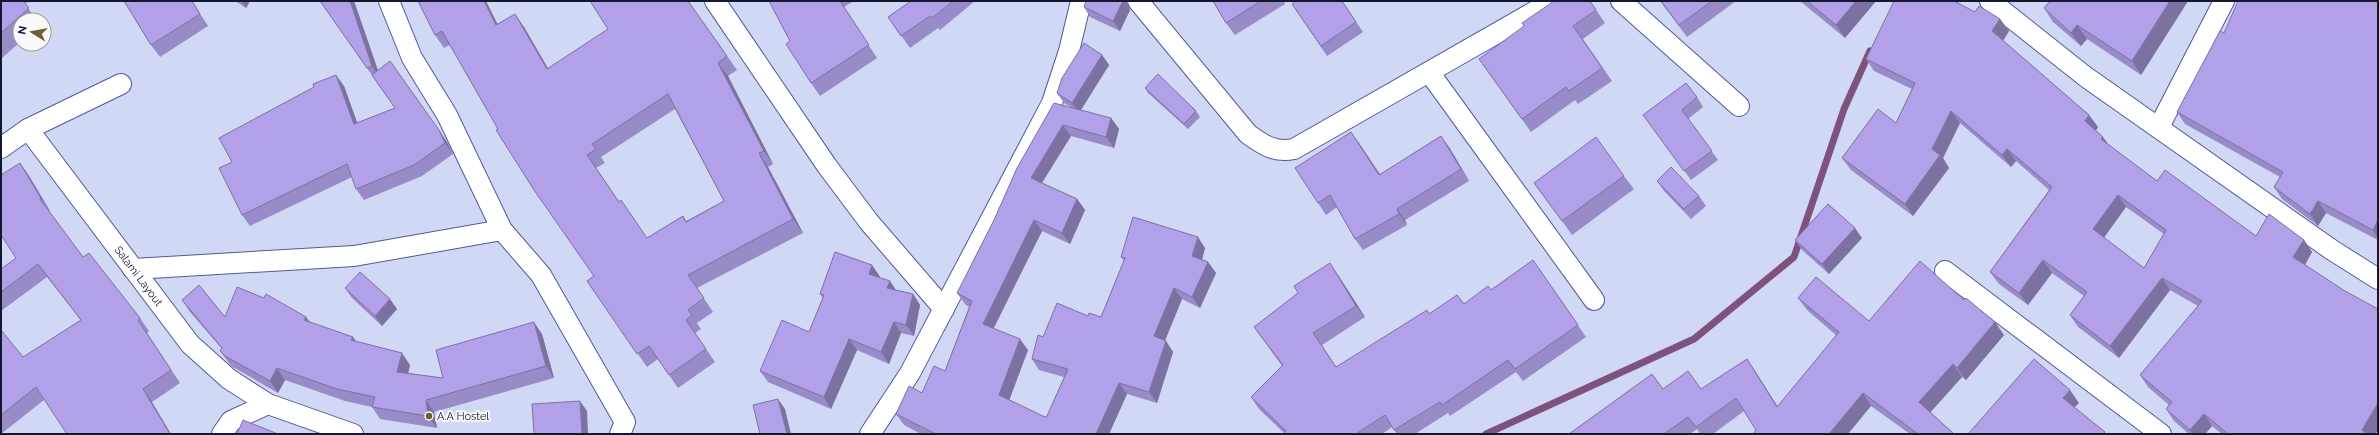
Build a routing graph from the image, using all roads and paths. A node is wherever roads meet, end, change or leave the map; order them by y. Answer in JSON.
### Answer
{"nodes":[{"id":1,"x":389,"y":1,"type":"edge"},
{"id":2,"x":715,"y":1,"type":"edge"},
{"id":3,"x":1081,"y":1,"type":"edge"},
{"id":4,"x":1138,"y":1,"type":"edge"},
{"id":5,"x":1553,"y":1,"type":"edge"},
{"id":6,"x":1621,"y":1,"type":"edge"},
{"id":7,"x":1990,"y":1,"type":"edge"},
{"id":8,"x":2224,"y":1,"type":"edge"},
{"id":9,"x":1428,"y":72,"type":"junction"},
{"id":10,"x":121,"y":84,"type":"dead end"},
{"id":11,"x":1739,"y":106,"type":"dead end"},
{"id":12,"x":2159,"y":127,"type":"junction"},
{"id":13,"x":28,"y":130,"type":"junction"},
{"id":14,"x":1,"y":148,"type":"edge"},
{"id":15,"x":502,"y":230,"type":"junction"},
{"id":16,"x":133,"y":269,"type":"junction"},
{"id":17,"x":1945,"y":271,"type":"dead end"},
{"id":18,"x":2378,"y":279,"type":"edge"},
{"id":19,"x":1594,"y":300,"type":"dead end"},
{"id":20,"x":944,"y":309,"type":"junction"},
{"id":21,"x":268,"y":404,"type":"junction"},
{"id":22,"x":623,"y":428,"type":"edge"},
{"id":23,"x":222,"y":434,"type":"edge"},
{"id":24,"x":353,"y":434,"type":"edge"},
{"id":25,"x":870,"y":434,"type":"edge"},
{"id":26,"x":2161,"y":434,"type":"edge"}],
"edges":[{"from":1,"to":15,"type":"street"},
{"from":2,"to":20,"type":"street"},
{"from":3,"to":20,"type":"street"},
{"from":4,"to":9,"type":"street"},
{"from":5,"to":9,"type":"street"},
{"from":6,"to":11,"type":"street"},
{"from":7,"to":12,"type":"street"},
{"from":8,"to":12,"type":"street"},
{"from":9,"to":19,"type":"street"},
{"from":10,"to":13,"type":"street"},
{"from":12,"to":18,"type":"street"},
{"from":13,"to":14,"type":"street"},
{"from":13,"to":16,"type":"street","name":"Salami Layout"},
{"from":15,"to":16,"type":"street"},
{"from":15,"to":22,"type":"street"},
{"from":16,"to":21,"type":"street","name":"Salami Layout"},
{"from":17,"to":26,"type":"street"},
{"from":20,"to":25,"type":"street"},
{"from":21,"to":23,"type":"street"},
{"from":21,"to":24,"type":"street","name":"Salami Layout"}]}
